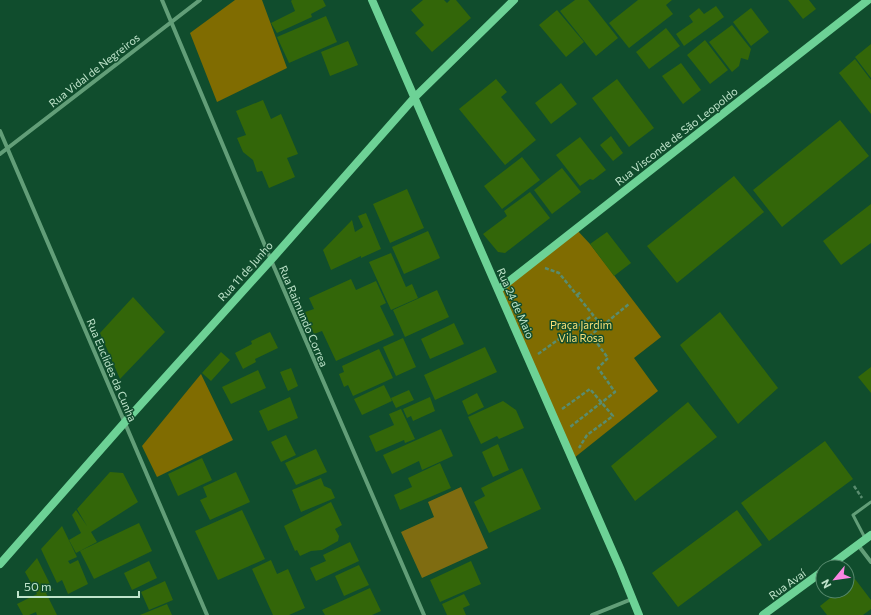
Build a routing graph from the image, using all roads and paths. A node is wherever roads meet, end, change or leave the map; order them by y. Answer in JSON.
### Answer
{"nodes":[{"id":1,"x":162,"y":0,"type":"edge"},
{"id":2,"x":200,"y":0,"type":"edge"},
{"id":3,"x":372,"y":0,"type":"edge"},
{"id":4,"x":514,"y":0,"type":"edge"},
{"id":5,"x":868,"y":0,"type":"edge"},
{"id":6,"x":172,"y":22,"type":"junction"},
{"id":7,"x":414,"y":97,"type":"junction"},
{"id":8,"x":0,"y":131,"type":"edge"},
{"id":9,"x":8,"y":149,"type":"junction"},
{"id":10,"x":0,"y":154,"type":"edge"},
{"id":11,"x":270,"y":260,"type":"junction"},
{"id":12,"x":532,"y":263,"type":"junction"},
{"id":13,"x":498,"y":290,"type":"junction"},
{"id":14,"x":581,"y":292,"type":"dead end"},
{"id":15,"x":577,"y":295,"type":"junction"},
{"id":16,"x":629,"y":304,"type":"dead end"},
{"id":17,"x":593,"y":315,"type":"junction"},
{"id":18,"x":602,"y":326,"type":"junction"},
{"id":19,"x":536,"y":355,"type":"dead end"},
{"id":20,"x":602,"y":403,"type":"junction"},
{"id":21,"x":553,"y":415,"type":"junction"},
{"id":22,"x":125,"y":422,"type":"junction"},
{"id":23,"x":561,"y":433,"type":"junction"},
{"id":24,"x":587,"y":435,"type":"dead end"},
{"id":25,"x":871,"y":502,"type":"edge"},
{"id":26,"x":868,"y":537,"type":"edge"},
{"id":27,"x":858,"y":545,"type":"junction"},
{"id":28,"x":839,"y":559,"type":"edge"},
{"id":29,"x":871,"y":562,"type":"edge"},
{"id":30,"x":0,"y":564,"type":"edge"},
{"id":31,"x":815,"y":577,"type":"edge"},
{"id":32,"x":632,"y":599,"type":"junction"},
{"id":33,"x":207,"y":615,"type":"edge"},
{"id":34,"x":424,"y":615,"type":"edge"},
{"id":35,"x":592,"y":615,"type":"edge"},
{"id":36,"x":639,"y":615,"type":"edge"},
{"id":37,"x":763,"y":615,"type":"edge"}],
"edges":[{"from":1,"to":6,"type":"street","name":"Rua Raimundo Correa"},
{"from":2,"to":6,"type":"street","name":"Rua Vidal de Negreiros"},
{"from":3,"to":7,"type":"street","name":"Rua 24 de Maio"},
{"from":4,"to":7,"type":"street","name":"Rua 11 de Junho"},
{"from":5,"to":12,"type":"street","name":"Rua Visconde de São Leopoldo"},
{"from":6,"to":9,"type":"street","name":"Rua Vidal de Negreiros"},
{"from":6,"to":11,"type":"street","name":"Rua Raimundo Correa"},
{"from":7,"to":11,"type":"street","name":"Rua 11 de Junho"},
{"from":7,"to":13,"type":"street","name":"Rua 24 de Maio"},
{"from":8,"to":9,"type":"street","name":"Rua Euclides da Cunha"},
{"from":9,"to":10,"type":"street","name":"Rua Vidal de Negreiros"},
{"from":9,"to":22,"type":"street","name":"Rua Euclides da Cunha"},
{"from":11,"to":22,"type":"street","name":"Rua 11 de Junho"},
{"from":11,"to":34,"type":"street","name":"Rua Raimundo Correa"},
{"from":12,"to":13,"type":"street","name":"Rua Visconde de São Leopoldo"},
{"from":12,"to":15,"type":"path"},
{"from":13,"to":21,"type":"street","name":"Rua 24 de Maio"},
{"from":14,"to":15,"type":"path"},
{"from":15,"to":17,"type":"path"},
{"from":16,"to":18,"type":"path"},
{"from":17,"to":18,"type":"path"},
{"from":17,"to":19,"type":"path"},
{"from":18,"to":20,"type":"path"},
{"from":20,"to":21,"type":"path"},
{"from":20,"to":23,"type":"path"},
{"from":20,"to":24,"type":"path"},
{"from":21,"to":23,"type":"street","name":"Rua 24 de Maio"},
{"from":22,"to":30,"type":"street","name":"Rua 11 de Junho"},
{"from":22,"to":33,"type":"street","name":"Rua Euclides da Cunha"},
{"from":23,"to":32,"type":"street","name":"Rua 24 de Maio"},
{"from":25,"to":26,"type":"lane"},
{"from":26,"to":27,"type":"street"},
{"from":27,"to":28,"type":"street"},
{"from":27,"to":29,"type":"street"},
{"from":31,"to":37,"type":"street","name":"Rua Avaí"},
{"from":32,"to":35,"type":"street"},
{"from":32,"to":36,"type":"street","name":"Rua 24 de Maio"}]}
